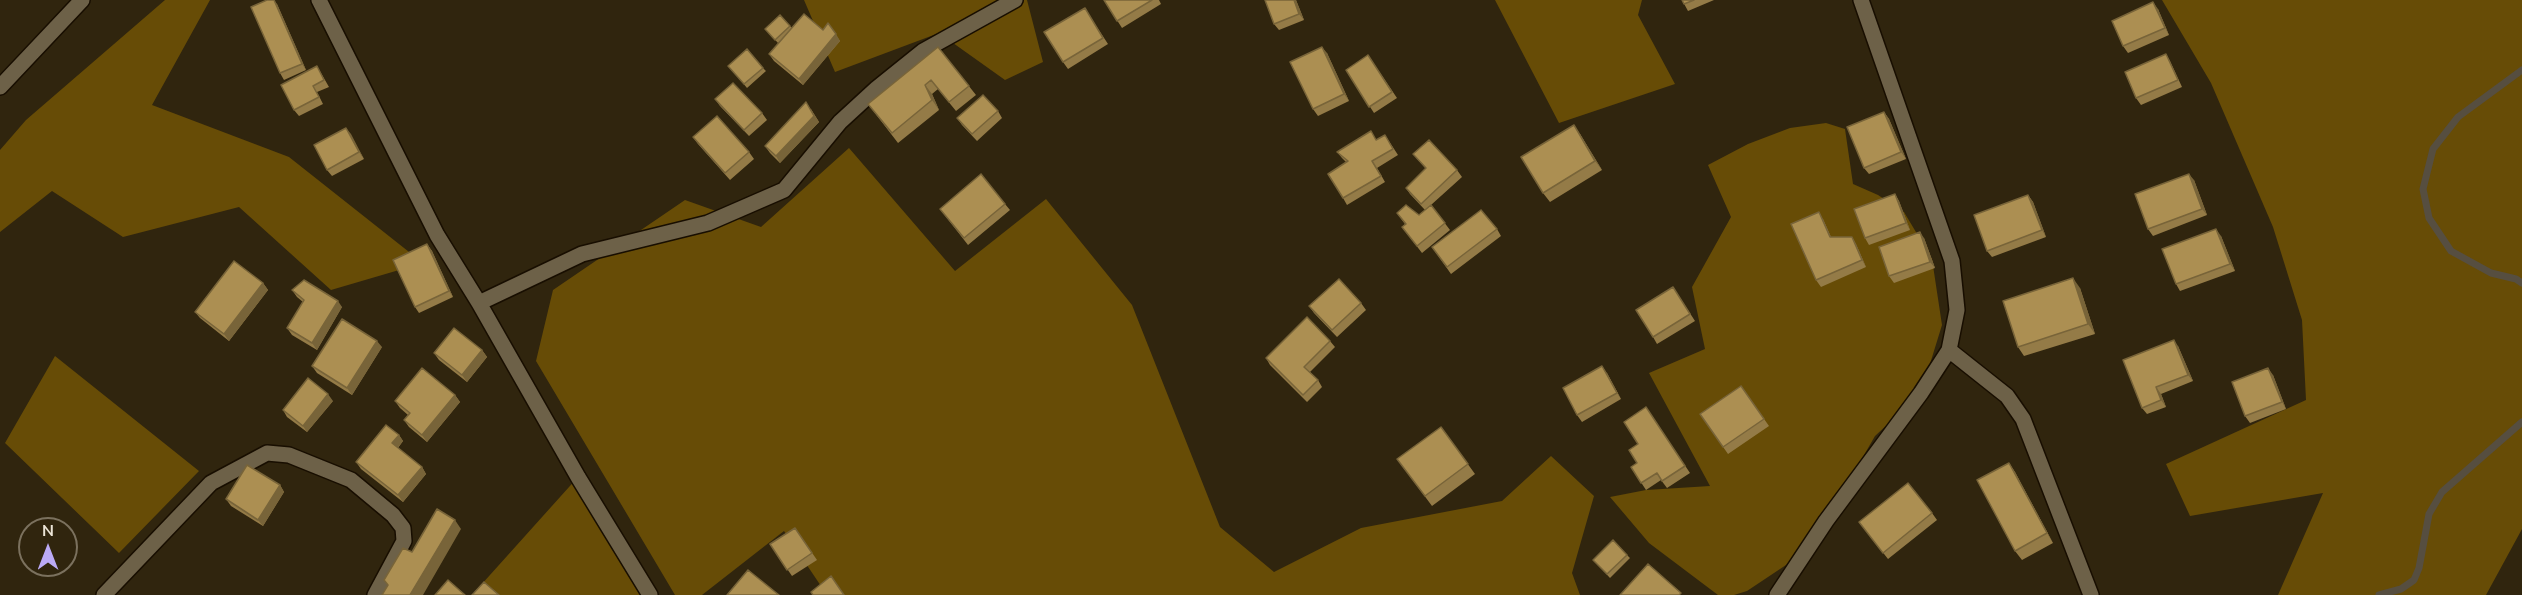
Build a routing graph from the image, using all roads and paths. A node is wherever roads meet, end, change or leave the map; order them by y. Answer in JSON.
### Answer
{"nodes":[{"id":1,"x":82,"y":0,"type":"edge"},
{"id":2,"x":319,"y":0,"type":"edge"},
{"id":3,"x":1014,"y":0,"type":"edge"},
{"id":4,"x":1861,"y":0,"type":"edge"},
{"id":5,"x":0,"y":87,"type":"edge"},
{"id":6,"x":479,"y":303,"type":"junction"},
{"id":7,"x":1950,"y":350,"type":"junction"},
{"id":8,"x":104,"y":595,"type":"edge"},
{"id":9,"x":375,"y":595,"type":"edge"},
{"id":10,"x":650,"y":595,"type":"edge"},
{"id":11,"x":1776,"y":595,"type":"edge"},
{"id":12,"x":2091,"y":595,"type":"edge"}],
"edges":[{"from":1,"to":5,"type":"street"},
{"from":2,"to":6,"type":"street"},
{"from":3,"to":6,"type":"street"},
{"from":4,"to":7,"type":"street"},
{"from":6,"to":10,"type":"street"},
{"from":7,"to":11,"type":"street"},
{"from":7,"to":12,"type":"street"},
{"from":8,"to":9,"type":"street"}]}
